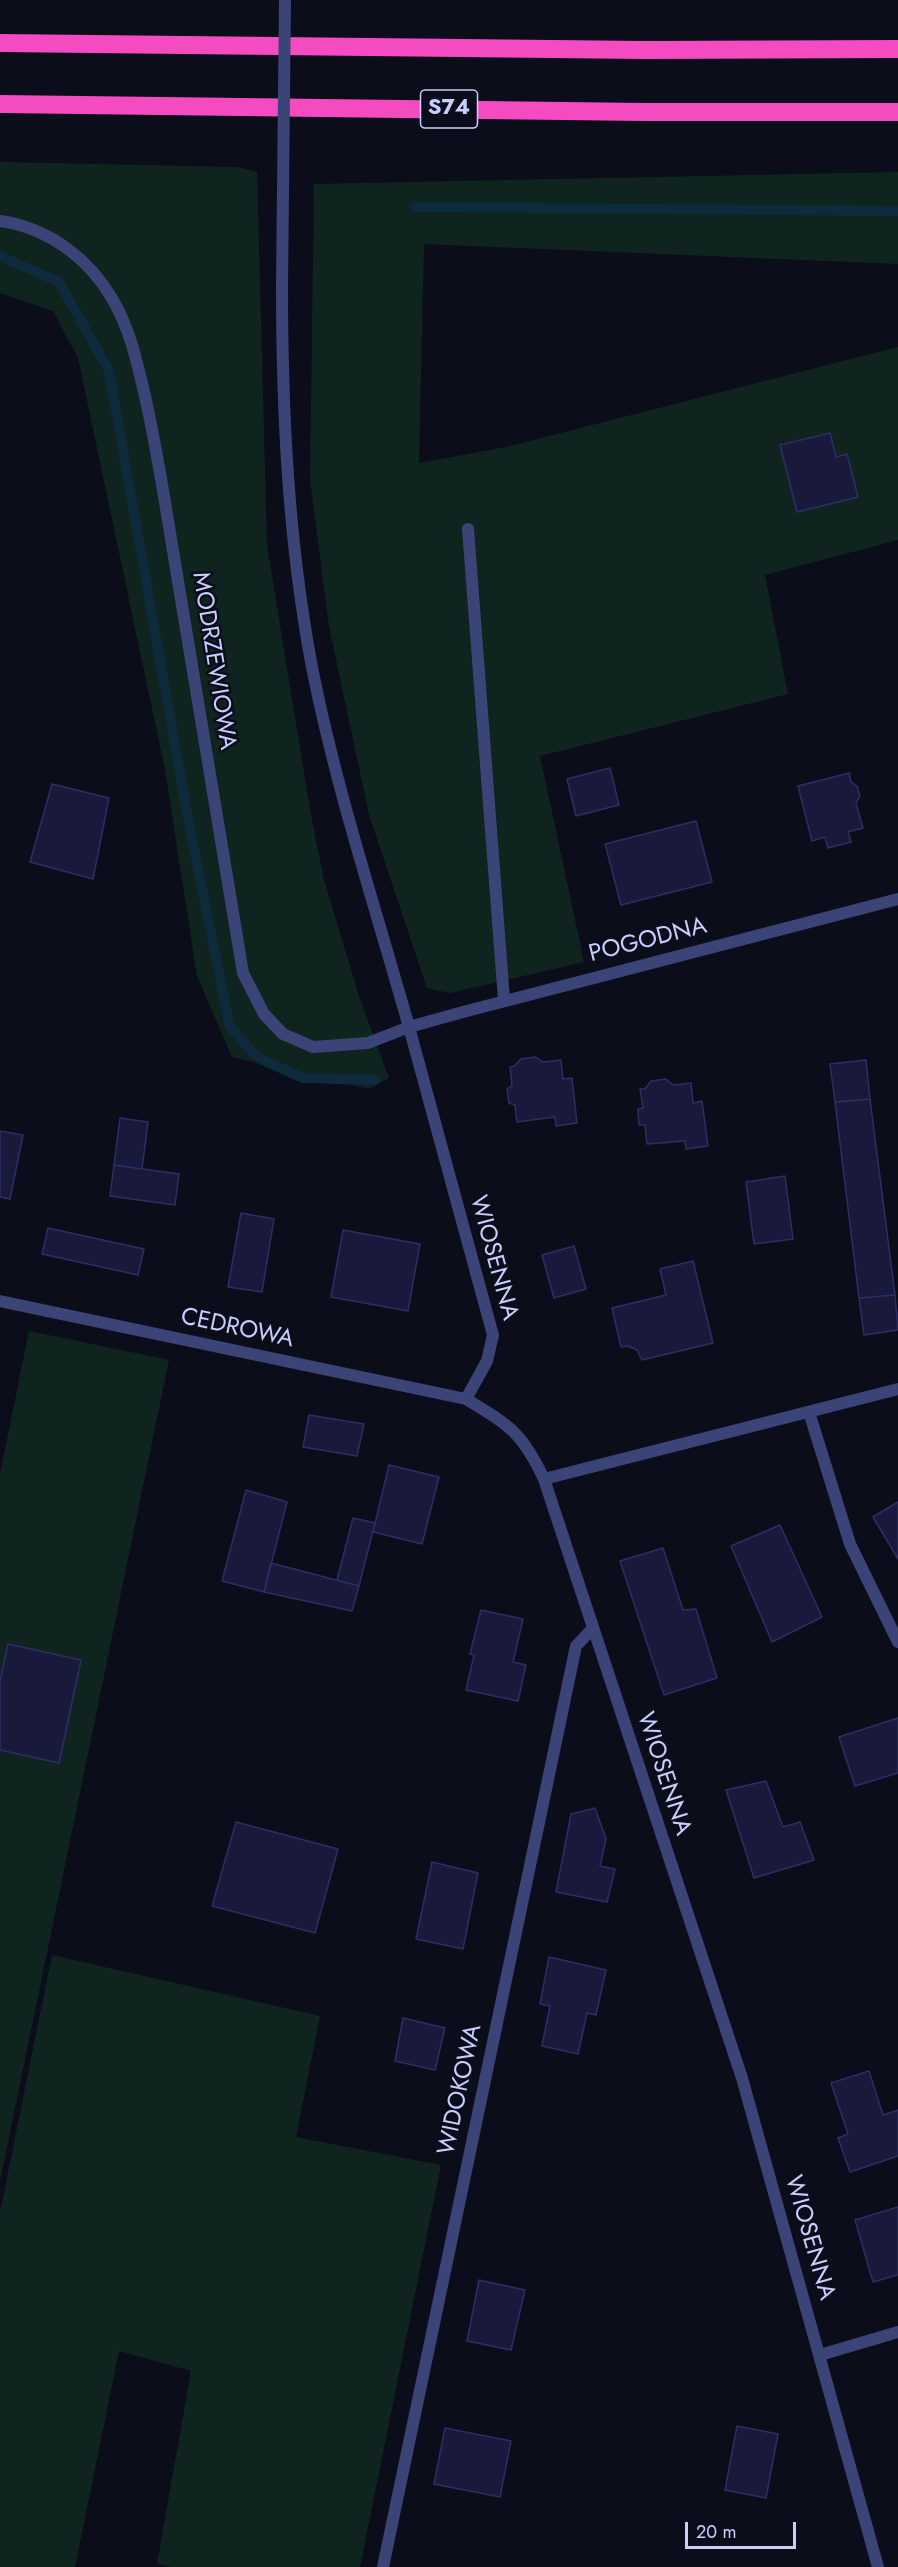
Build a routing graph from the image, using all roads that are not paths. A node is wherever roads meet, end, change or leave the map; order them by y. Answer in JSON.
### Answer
{"nodes":[{"id":1,"x":285,"y":0,"type":"edge"},
{"id":2,"x":0,"y":43,"type":"edge"},
{"id":3,"x":898,"y":49,"type":"edge"},
{"id":4,"x":0,"y":104,"type":"edge"},
{"id":5,"x":898,"y":111,"type":"edge"},
{"id":6,"x":0,"y":221,"type":"edge"},
{"id":7,"x":468,"y":529,"type":"dead end"},
{"id":8,"x":898,"y":899,"type":"edge"},
{"id":9,"x":504,"y":1000,"type":"junction"},
{"id":10,"x":409,"y":1027,"type":"junction"},
{"id":11,"x":0,"y":1301,"type":"edge"},
{"id":12,"x":898,"y":1389,"type":"edge"},
{"id":13,"x":466,"y":1399,"type":"junction"},
{"id":14,"x":809,"y":1412,"type":"junction"},
{"id":15,"x":544,"y":1479,"type":"junction"},
{"id":16,"x":593,"y":1628,"type":"junction"},
{"id":17,"x":898,"y":1642,"type":"edge"},
{"id":18,"x":898,"y":2332,"type":"edge"},
{"id":19,"x":819,"y":2355,"type":"junction"},
{"id":20,"x":383,"y":2567,"type":"edge"},
{"id":21,"x":878,"y":2567,"type":"edge"}],
"edges":[{"from":1,"to":10,"type":"street","name":"WIOSENNA","bridge":true},
{"from":2,"to":3,"type":"highway"},
{"from":4,"to":5,"type":"highway","number":"S74"},
{"from":6,"to":10,"type":"street","name":"MODRZEWIOWA"},
{"from":7,"to":9,"type":"street"},
{"from":8,"to":9,"type":"street","name":"POGODNA"},
{"from":9,"to":10,"type":"street","name":"POGODNA"},
{"from":10,"to":13,"type":"street","name":"WIOSENNA"},
{"from":11,"to":13,"type":"street","name":"CEDROWA"},
{"from":12,"to":14,"type":"street"},
{"from":13,"to":15,"type":"street","name":"WIOSENNA"},
{"from":14,"to":15,"type":"street"},
{"from":14,"to":17,"type":"street"},
{"from":15,"to":16,"type":"street","name":"WIOSENNA"},
{"from":16,"to":19,"type":"street","name":"WIOSENNA"},
{"from":16,"to":20,"type":"street","name":"WIDOKOWA"},
{"from":18,"to":19,"type":"street"},
{"from":19,"to":21,"type":"street","name":"WIOSENNA"}]}
